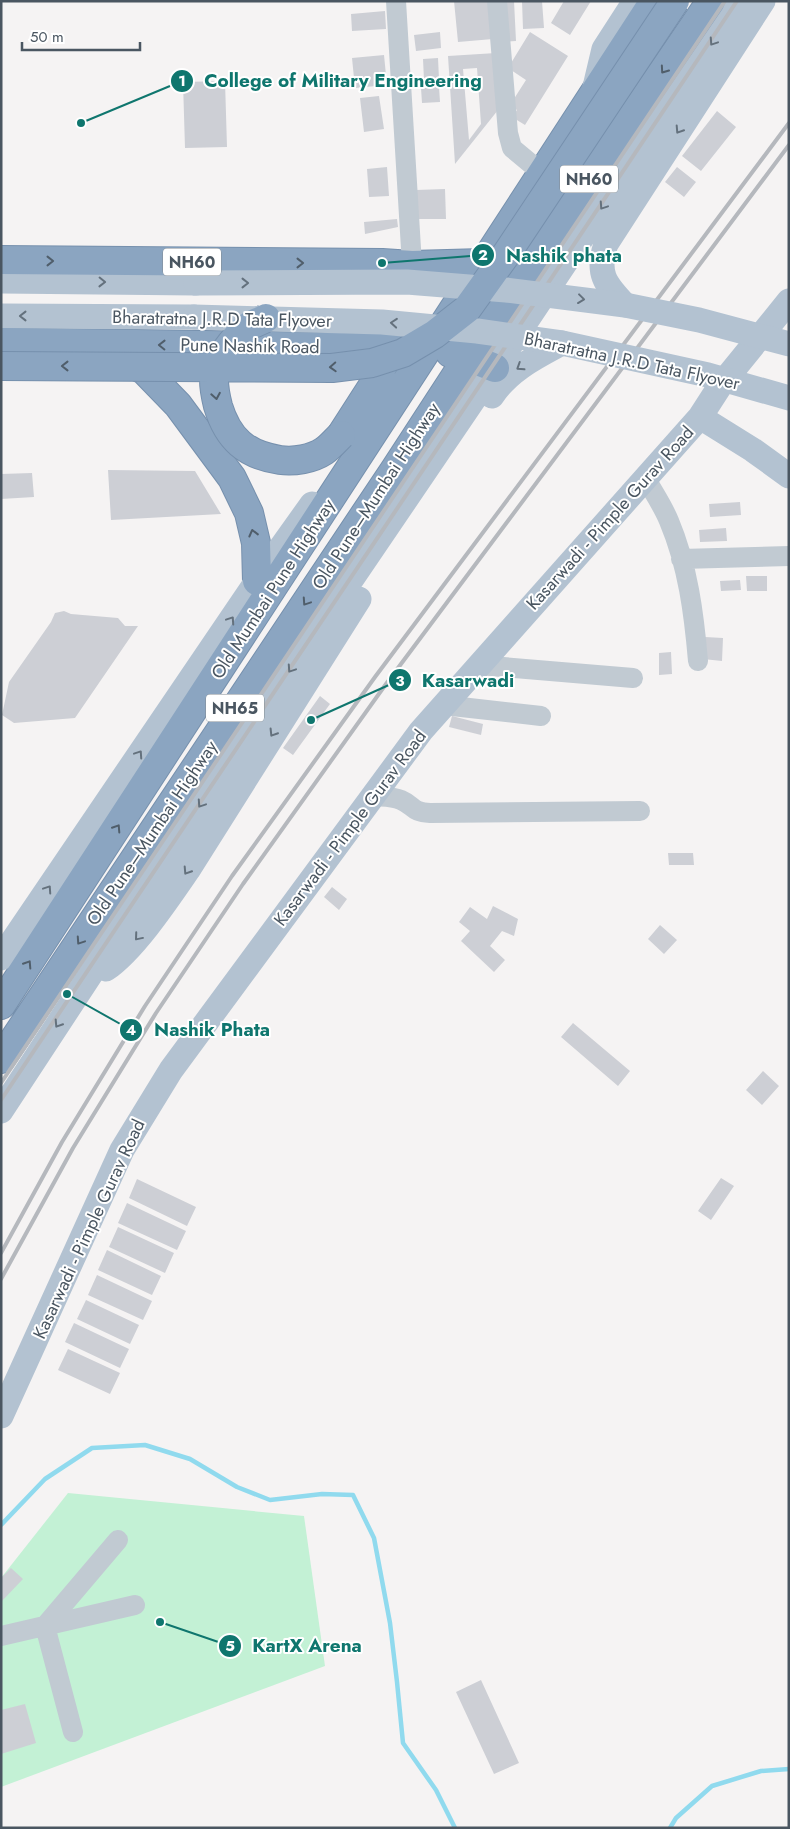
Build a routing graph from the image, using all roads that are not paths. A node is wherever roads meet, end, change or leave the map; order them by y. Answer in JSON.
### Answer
{"nodes":[{"id":1,"x":396,"y":1,"type":"edge"},
{"id":2,"x":497,"y":1,"type":"edge"},
{"id":3,"x":635,"y":1,"type":"edge"},
{"id":4,"x":654,"y":1,"type":"edge"},
{"id":5,"x":675,"y":1,"type":"edge"},
{"id":6,"x":711,"y":1,"type":"edge"},
{"id":7,"x":740,"y":1,"type":"edge"},
{"id":8,"x":763,"y":1,"type":"edge"},
{"id":9,"x":594,"y":95,"type":"junction"},
{"id":10,"x":542,"y":173,"type":"junction"},
{"id":11,"x":1,"y":260,"type":"edge"},
{"id":12,"x":483,"y":263,"type":"junction"},
{"id":13,"x":412,"y":265,"type":"junction"},
{"id":14,"x":1,"y":281,"type":"edge"},
{"id":15,"x":789,"y":301,"type":"edge"},
{"id":16,"x":625,"y":305,"type":"junction"},
{"id":17,"x":1,"y":316,"type":"edge"},
{"id":18,"x":266,"y":318,"type":"junction"},
{"id":19,"x":446,"y":321,"type":"junction"},
{"id":20,"x":1,"y":342,"type":"edge"},
{"id":21,"x":76,"y":343,"type":"junction"},
{"id":22,"x":562,"y":343,"type":"junction"},
{"id":23,"x":789,"y":344,"type":"edge"},
{"id":24,"x":391,"y":348,"type":"junction"},
{"id":25,"x":429,"y":348,"type":"junction"},
{"id":26,"x":462,"y":355,"type":"junction"},
{"id":27,"x":1,"y":366,"type":"edge"},
{"id":28,"x":495,"y":368,"type":"junction"},
{"id":29,"x":411,"y":377,"type":"junction"},
{"id":30,"x":377,"y":380,"type":"junction"},
{"id":31,"x":720,"y":386,"type":"junction"},
{"id":32,"x":789,"y":398,"type":"edge"},
{"id":33,"x":789,"y":407,"type":"edge"},
{"id":34,"x":700,"y":417,"type":"junction"},
{"id":35,"x":789,"y":476,"type":"edge"},
{"id":36,"x":645,"y":477,"type":"junction"},
{"id":37,"x":789,"y":556,"type":"edge"},
{"id":38,"x":681,"y":559,"type":"junction"},
{"id":39,"x":257,"y":581,"type":"junction"},
{"id":40,"x":698,"y":661,"type":"dead end"},
{"id":41,"x":479,"y":665,"type":"junction"},
{"id":42,"x":633,"y":678,"type":"dead end"},
{"id":43,"x":443,"y":705,"type":"junction"},
{"id":44,"x":541,"y":716,"type":"dead end"},
{"id":45,"x":372,"y":796,"type":"junction"},
{"id":46,"x":640,"y":811,"type":"dead end"},
{"id":47,"x":1,"y":958,"type":"edge"},
{"id":48,"x":85,"y":983,"type":"junction"},
{"id":49,"x":1,"y":1005,"type":"edge"},
{"id":50,"x":1,"y":1059,"type":"edge"},
{"id":51,"x":1,"y":1111,"type":"edge"},
{"id":52,"x":1,"y":1416,"type":"edge"},
{"id":53,"x":118,"y":1540,"type":"dead end"},
{"id":54,"x":135,"y":1605,"type":"dead end"},
{"id":55,"x":45,"y":1626,"type":"junction"},
{"id":56,"x":1,"y":1636,"type":"edge"},
{"id":57,"x":74,"y":1732,"type":"dead end"}],
"edges":[{"from":1,"to":13,"type":"street"},
{"from":2,"to":10,"type":"street"},
{"from":3,"to":9,"type":"main road"},
{"from":4,"to":9,"type":"highway","number":"NH60"},
{"from":5,"to":27,"type":"highway","one_way":true,"bridge":true},
{"from":6,"to":26,"type":"highway","number":"NH60","one_way":true},
{"from":7,"to":28,"type":"main road","one_way":true},
{"from":8,"to":16,"type":"main road","one_way":true},
{"from":9,"to":10,"type":"highway","number":"NH60"},
{"from":10,"to":12,"type":"highway","number":"NH60"},
{"from":11,"to":13,"type":"highway","number":"NH60","one_way":true},
{"from":12,"to":13,"type":"highway"},
{"from":12,"to":19,"type":"highway","number":"NH60"},
{"from":13,"to":19,"type":"highway"},
{"from":14,"to":16,"type":"main road","name":"Bharatratna J.R.D Tata Flyover","one_way":true,"bridge":true},
{"from":15,"to":31,"type":"main road","name":"Kasarwadi - Pimple Gurav Road"},
{"from":16,"to":23,"type":"main road","name":"Bharatratna J.R.D Tata Flyover","bridge":true},
{"from":18,"to":17,"type":"main road","name":"Bharatratna J.R.D Tata Flyover","one_way":true,"bridge":true},
{"from":22,"to":18,"type":"main road","name":"Bharatratna J.R.D Tata Flyover","one_way":true,"bridge":true},
{"from":18,"to":30,"type":"highway","one_way":true,"bridge":true},
{"from":19,"to":25,"type":"highway","number":"NH60"},
{"from":19,"to":26,"type":"highway"},
{"from":20,"to":21,"type":"highway","name":"Pune Nashik Road"},
{"from":24,"to":21,"type":"highway","name":"Pune Nashik Road","one_way":true},
{"from":39,"to":21,"type":"highway","one_way":true},
{"from":22,"to":32,"type":"main road","name":"Bharatratna J.R.D Tata Flyover","bridge":true},
{"from":22,"to":48,"type":"main road","one_way":true},
{"from":24,"to":25,"type":"highway","name":"Pune Nashik Road"},
{"from":24,"to":30,"type":"highway"},
{"from":25,"to":26,"type":"highway","name":"Pune Nashik Road"},
{"from":25,"to":29,"type":"highway","name":"Old Mumbai Pune Highway","number":"NH65"},
{"from":26,"to":28,"type":"highway","name":"Pune Nashik Road"},
{"from":26,"to":50,"type":"highway","name":"Old Pune–Mumbai Highway","number":"NH65","one_way":true},
{"from":28,"to":48,"type":"main road","one_way":true},
{"from":29,"to":30,"type":"highway"},
{"from":29,"to":39,"type":"main road"},
{"from":49,"to":29,"type":"highway","name":"Old Mumbai Pune Highway","number":"NH65","one_way":true},
{"from":31,"to":33,"type":"street"},
{"from":31,"to":34,"type":"main road","name":"Kasarwadi - Pimple Gurav Road"},
{"from":34,"to":35,"type":"main road"},
{"from":34,"to":36,"type":"main road","name":"Kasarwadi - Pimple Gurav Road"},
{"from":36,"to":38,"type":"street"},
{"from":36,"to":41,"type":"main road","name":"Kasarwadi - Pimple Gurav Road"},
{"from":37,"to":38,"type":"street"},
{"from":38,"to":40,"type":"street"},
{"from":47,"to":39,"type":"main road","one_way":true},
{"from":41,"to":42,"type":"street"},
{"from":41,"to":43,"type":"main road","name":"Kasarwadi - Pimple Gurav Road"},
{"from":43,"to":44,"type":"street"},
{"from":43,"to":45,"type":"main road","name":"Kasarwadi - Pimple Gurav Road"},
{"from":45,"to":46,"type":"street"},
{"from":45,"to":52,"type":"main road","name":"Kasarwadi - Pimple Gurav Road"},
{"from":48,"to":51,"type":"main road","one_way":true},
{"from":53,"to":55,"type":"street"},
{"from":54,"to":55,"type":"street"},
{"from":55,"to":56,"type":"street"},
{"from":55,"to":57,"type":"street"}]}
